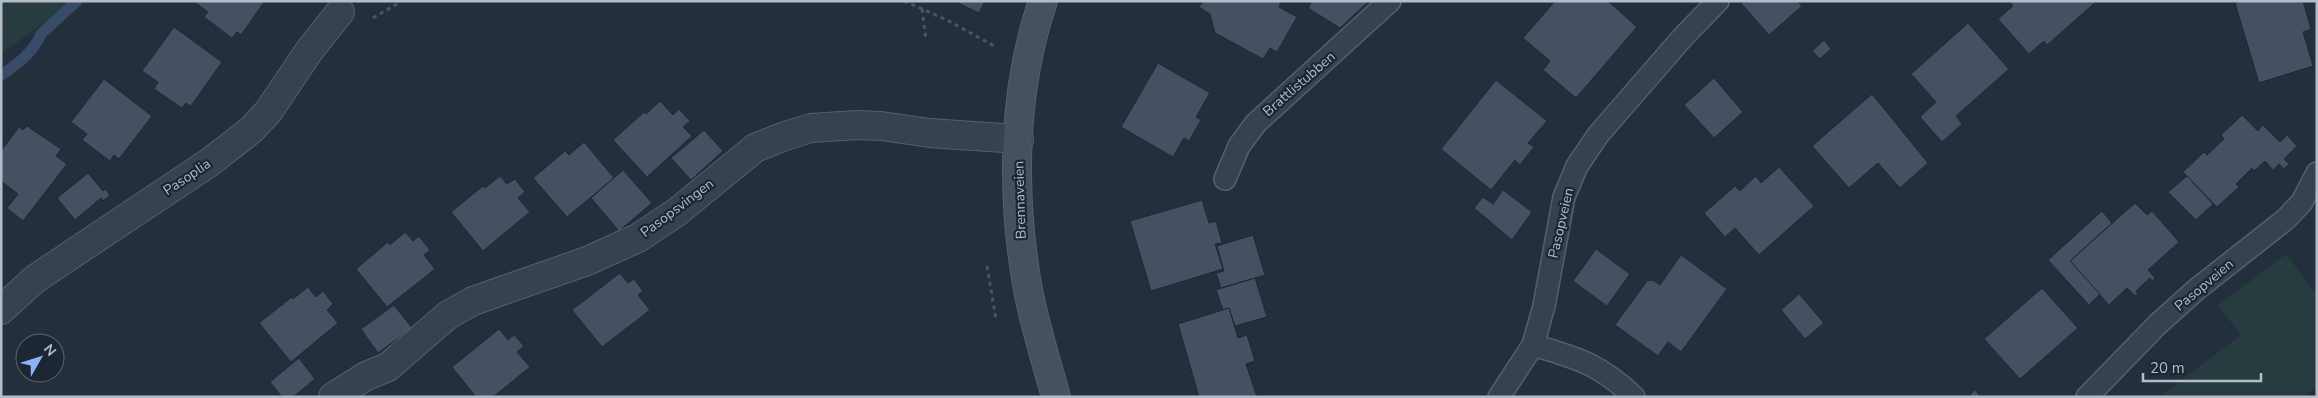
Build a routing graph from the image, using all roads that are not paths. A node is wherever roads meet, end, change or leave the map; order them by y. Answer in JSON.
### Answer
{"nodes":[{"id":1,"x":1043,"y":1,"type":"edge"},
{"id":2,"x":1390,"y":1,"type":"edge"},
{"id":3,"x":1718,"y":1,"type":"edge"},
{"id":4,"x":340,"y":12,"type":"dead end"},
{"id":5,"x":1019,"y":139,"type":"junction"},
{"id":6,"x":2317,"y":173,"type":"edge"},
{"id":7,"x":1225,"y":179,"type":"dead end"},
{"id":8,"x":1,"y":310,"type":"edge"},
{"id":9,"x":1533,"y":346,"type":"junction"},
{"id":10,"x":332,"y":397,"type":"edge"},
{"id":11,"x":1056,"y":397,"type":"edge"},
{"id":12,"x":1499,"y":397,"type":"edge"},
{"id":13,"x":1634,"y":397,"type":"edge"},
{"id":14,"x":2087,"y":397,"type":"edge"}],
"edges":[{"from":1,"to":5,"type":"street","name":"Brennaveien"},
{"from":2,"to":7,"type":"lane","name":"Brattlistubben"},
{"from":3,"to":9,"type":"lane","name":"Pasopveien"},
{"from":4,"to":8,"type":"street","name":"Pasoplia"},
{"from":5,"to":10,"type":"street","name":"Pasopsvingen"},
{"from":5,"to":11,"type":"street","name":"Brennaveien"},
{"from":6,"to":14,"type":"lane","name":"Pasopveien"},
{"from":9,"to":12,"type":"lane","name":"Pasopveien"},
{"from":9,"to":13,"type":"lane"}]}
